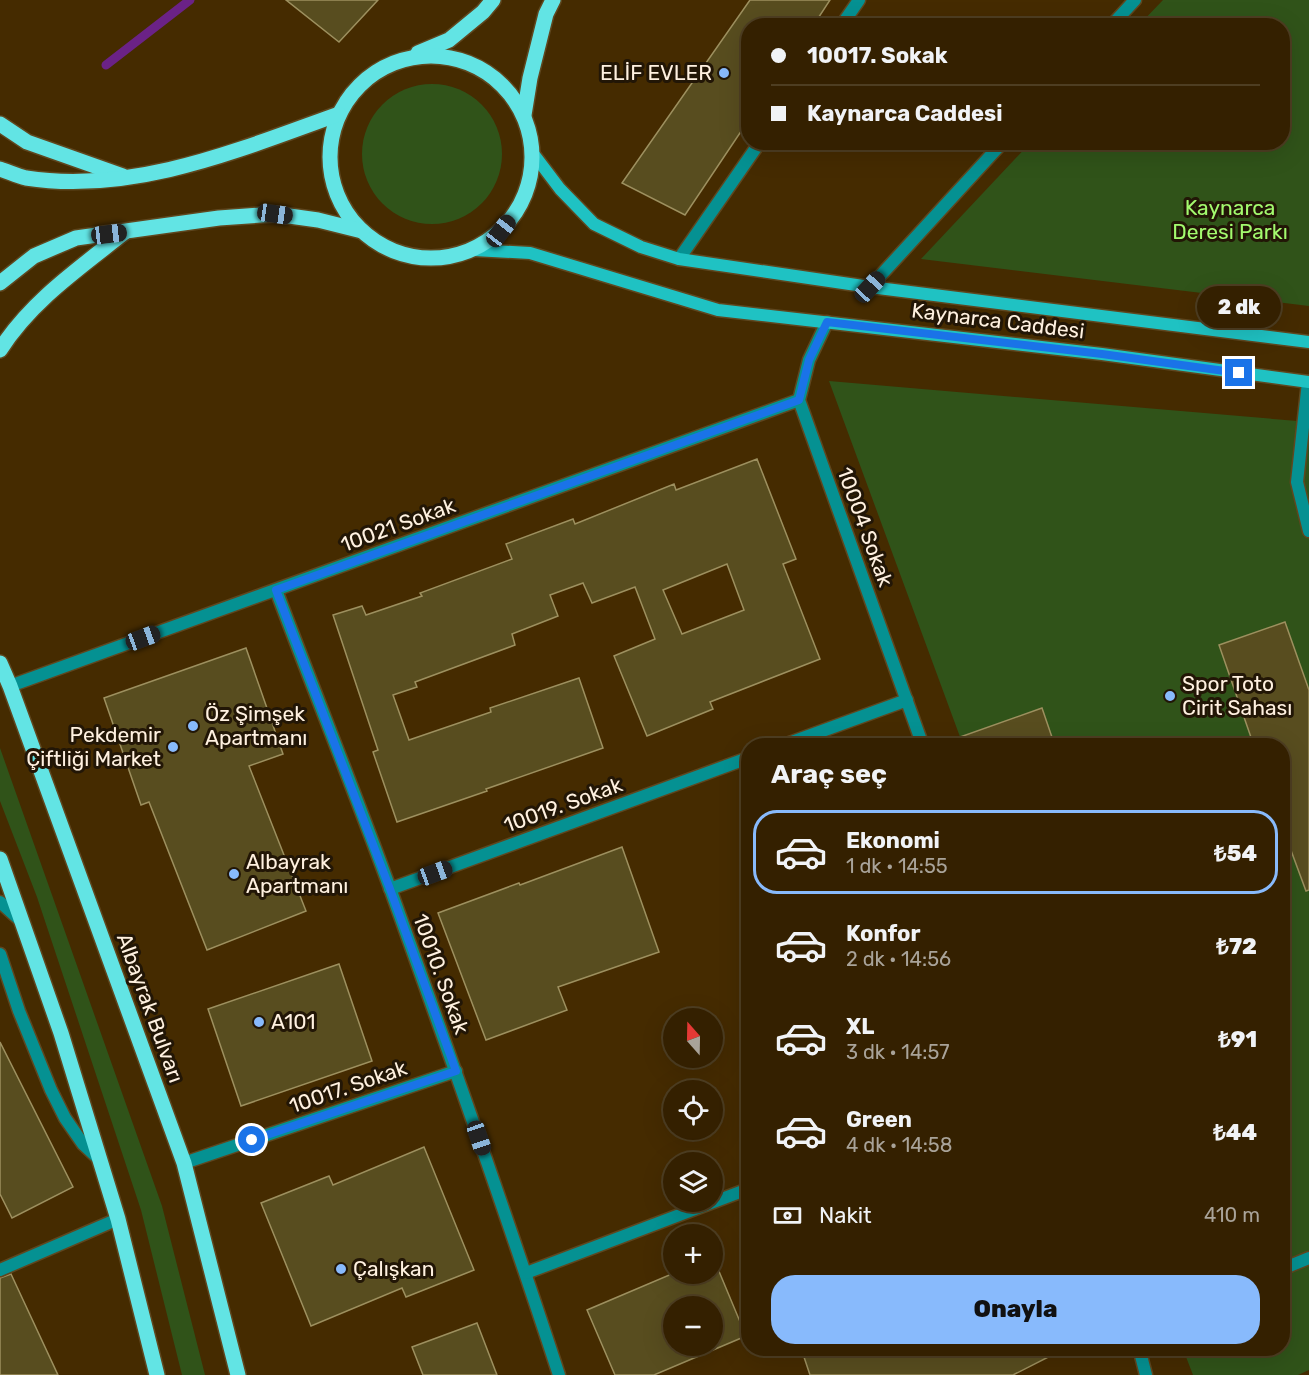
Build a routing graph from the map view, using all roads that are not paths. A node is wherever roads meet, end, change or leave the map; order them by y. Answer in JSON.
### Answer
{"nodes":[{"id":1,"x":493,"y":0,"type":"edge"},
{"id":2,"x":552,"y":0,"type":"edge"},
{"id":3,"x":859,"y":0,"type":"edge"},
{"id":4,"x":1135,"y":0,"type":"edge"},
{"id":5,"x":847,"y":18,"type":"edge"},
{"id":6,"x":1118,"y":18,"type":"edge"},
{"id":7,"x":410,"y":57,"type":"junction"},
{"id":8,"x":339,"y":114,"type":"junction"},
{"id":9,"x":524,"y":115,"type":"junction"},
{"id":10,"x":0,"y":124,"type":"edge"},
{"id":11,"x":755,"y":150,"type":"edge"},
{"id":12,"x":996,"y":150,"type":"edge"},
{"id":13,"x":532,"y":152,"type":"junction"},
{"id":14,"x":0,"y":169,"type":"edge"},
{"id":15,"x":129,"y":178,"type":"junction"},
{"id":16,"x":125,"y":232,"type":"junction"},
{"id":17,"x":363,"y":232,"type":"junction"},
{"id":18,"x":474,"y":250,"type":"junction"},
{"id":19,"x":680,"y":259,"type":"junction"},
{"id":20,"x":0,"y":283,"type":"edge"},
{"id":21,"x":870,"y":287,"type":"junction"},
{"id":22,"x":827,"y":322,"type":"junction"},
{"id":23,"x":1309,"y":342,"type":"edge"},
{"id":24,"x":0,"y":350,"type":"edge"},
{"id":25,"x":1309,"y":382,"type":"edge"},
{"id":26,"x":799,"y":400,"type":"junction"},
{"id":27,"x":1309,"y":531,"type":"edge"},
{"id":28,"x":276,"y":590,"type":"junction"},
{"id":29,"x":0,"y":663,"type":"edge"},
{"id":30,"x":10,"y":686,"type":"junction"},
{"id":31,"x":907,"y":700,"type":"junction"},
{"id":32,"x":803,"y":738,"type":"edge"},
{"id":33,"x":920,"y":738,"type":"edge"},
{"id":34,"x":741,"y":761,"type":"edge"},
{"id":35,"x":0,"y":859,"type":"edge"},
{"id":36,"x":390,"y":889,"type":"junction"},
{"id":37,"x":0,"y":902,"type":"edge"},
{"id":38,"x":22,"y":921,"type":"junction"},
{"id":39,"x":0,"y":954,"type":"edge"},
{"id":40,"x":456,"y":1071,"type":"junction"},
{"id":41,"x":99,"y":1159,"type":"junction"},
{"id":42,"x":184,"y":1163,"type":"junction"},
{"id":43,"x":741,"y":1192,"type":"edge"},
{"id":44,"x":118,"y":1219,"type":"junction"},
{"id":45,"x":1309,"y":1258,"type":"edge"},
{"id":46,"x":1290,"y":1266,"type":"edge"},
{"id":47,"x":0,"y":1270,"type":"edge"},
{"id":48,"x":526,"y":1273,"type":"junction"},
{"id":49,"x":1141,"y":1356,"type":"edge"},
{"id":50,"x":157,"y":1375,"type":"edge"},
{"id":51,"x":238,"y":1375,"type":"edge"},
{"id":52,"x":559,"y":1375,"type":"edge"},
{"id":53,"x":1146,"y":1375,"type":"edge"}],
"edges":[{"from":1,"to":7,"type":"main road"},
{"from":2,"to":9,"type":"main road"},
{"from":3,"to":5,"type":"street"},
{"from":4,"to":6,"type":"street"},
{"from":7,"to":8,"type":"main road","name":"Kaynarca Caddesi"},
{"from":7,"to":9,"type":"main road","name":"Kaynarca Caddesi"},
{"from":8,"to":15,"type":"main road"},
{"from":8,"to":17,"type":"main road","name":"Kaynarca Caddesi"},
{"from":9,"to":13,"type":"main road","name":"Kaynarca Caddesi"},
{"from":10,"to":15,"type":"main road"},
{"from":11,"to":19,"type":"street"},
{"from":12,"to":21,"type":"street"},
{"from":13,"to":18,"type":"main road","name":"Kaynarca Caddesi"},
{"from":13,"to":19,"type":"main road","name":"Kaynarca Caddesi"},
{"from":14,"to":15,"type":"main road"},
{"from":16,"to":17,"type":"main road","name":"Kaynarca Caddesi"},
{"from":16,"to":20,"type":"main road","name":"Kaynarca Caddesi"},
{"from":16,"to":24,"type":"main road","name":"Kaynarca Caddesi"},
{"from":17,"to":18,"type":"main road","name":"Kaynarca Caddesi"},
{"from":18,"to":22,"type":"main road","name":"Kaynarca Caddesi"},
{"from":19,"to":21,"type":"main road","name":"Kaynarca Caddesi"},
{"from":21,"to":23,"type":"main road","name":"Kaynarca Caddesi"},
{"from":22,"to":25,"type":"main road","name":"Kaynarca Caddesi"},
{"from":22,"to":26,"type":"street"},
{"from":25,"to":27,"type":"street"},
{"from":26,"to":28,"type":"street","name":"10021 Sokak"},
{"from":26,"to":31,"type":"street","name":"10004 Sokak"},
{"from":28,"to":30,"type":"street","name":"10021 Sokak"},
{"from":28,"to":36,"type":"street","name":"10010. Sokak"},
{"from":29,"to":30,"type":"main road","name":"Albayrak Bulvarı"},
{"from":30,"to":42,"type":"main road","name":"Albayrak Bulvarı"},
{"from":31,"to":32,"type":"street"},
{"from":31,"to":33,"type":"street","name":"10004 Sokak"},
{"from":34,"to":36,"type":"street","name":"10019. Sokak"},
{"from":35,"to":38,"type":"main road"},
{"from":36,"to":40,"type":"street","name":"10010. Sokak"},
{"from":37,"to":38,"type":"street"},
{"from":38,"to":41,"type":"main road"},
{"from":39,"to":41,"type":"street"},
{"from":40,"to":42,"type":"street","name":"10017. Sokak"},
{"from":40,"to":48,"type":"street","name":"10010. Sokak"},
{"from":41,"to":44,"type":"main road"},
{"from":42,"to":51,"type":"main road","name":"Albayrak Bulvarı"},
{"from":43,"to":48,"type":"street"},
{"from":44,"to":47,"type":"street"},
{"from":44,"to":50,"type":"main road"},
{"from":45,"to":46,"type":"street"},
{"from":48,"to":52,"type":"street","name":"10010. Sokak"},
{"from":49,"to":53,"type":"street"}]}
